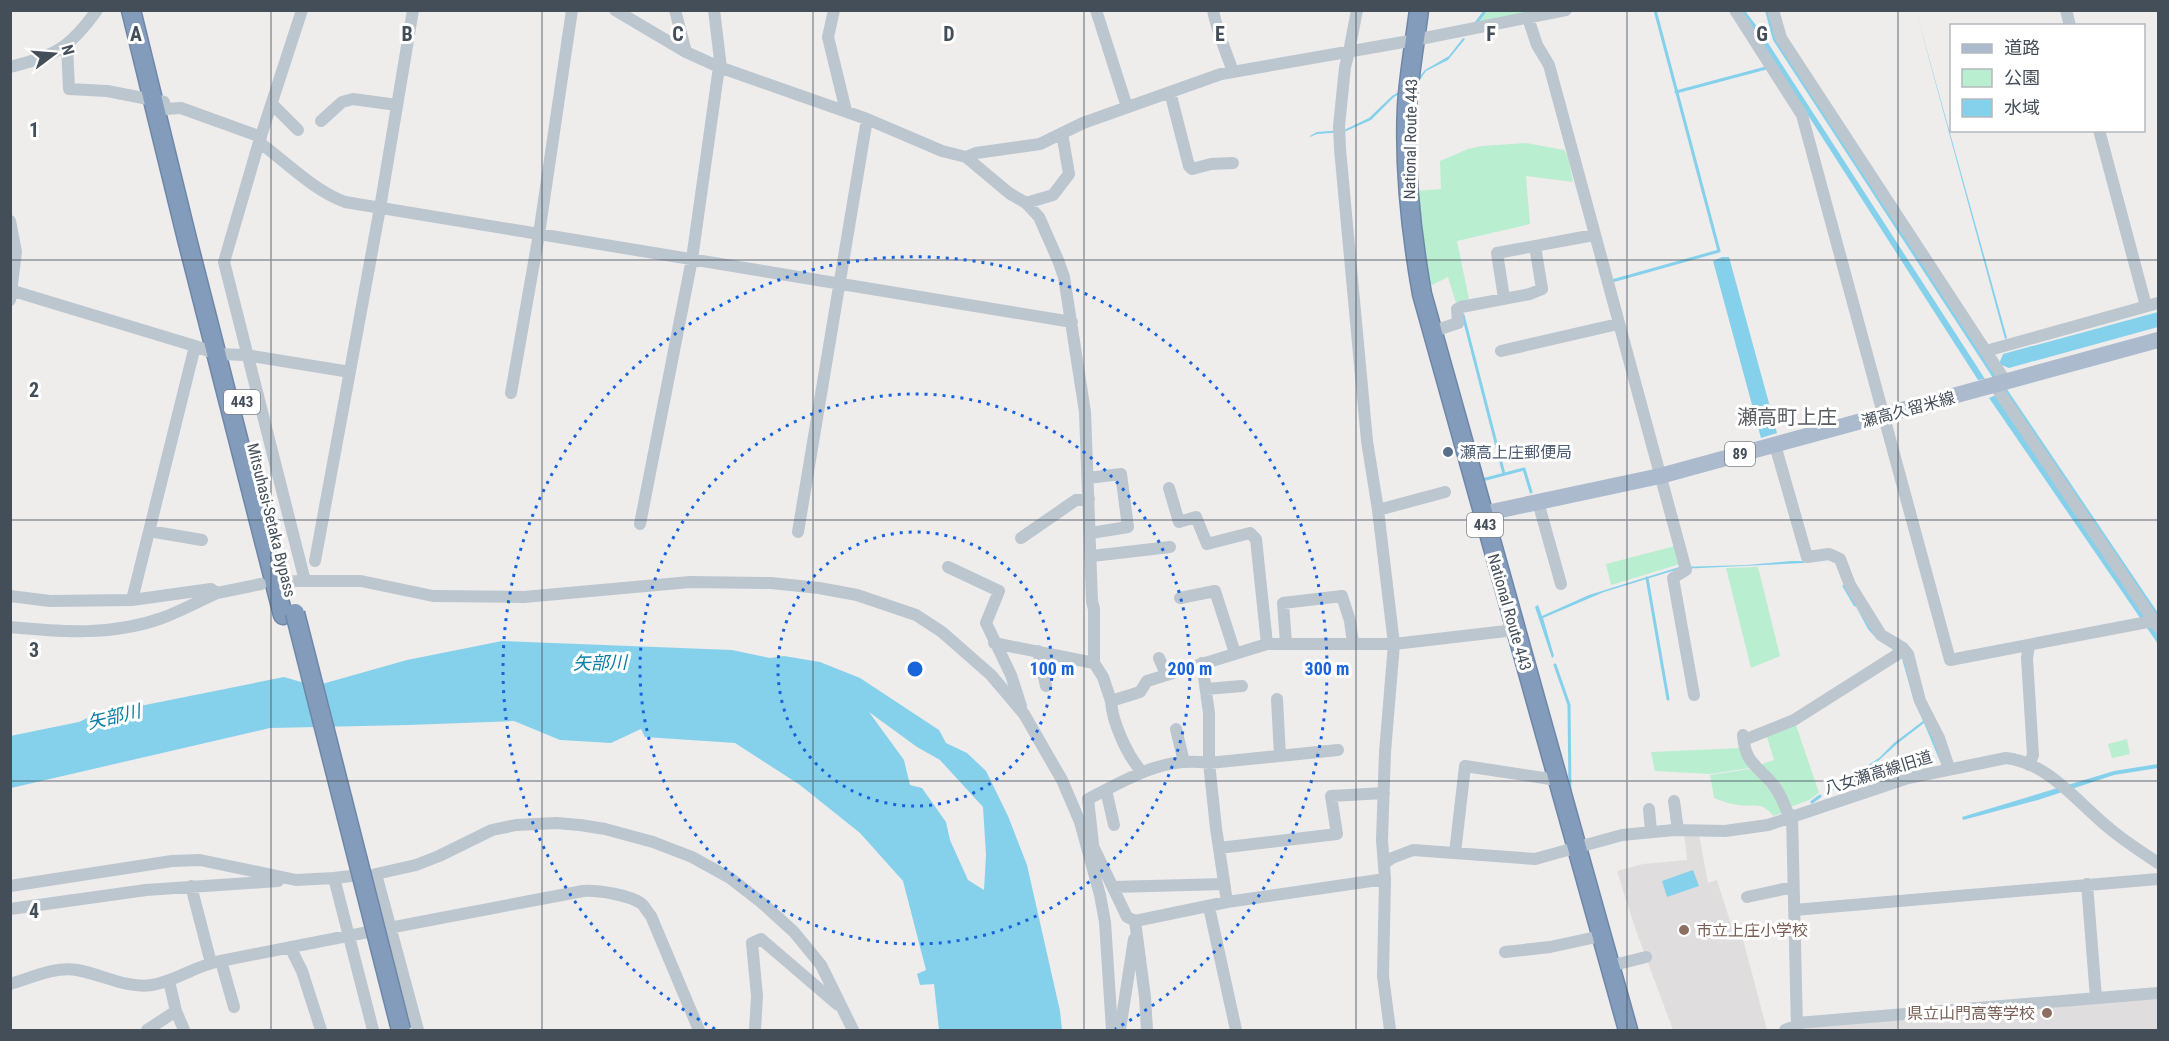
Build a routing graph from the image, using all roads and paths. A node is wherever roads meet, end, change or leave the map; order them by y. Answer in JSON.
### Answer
{"nodes":[{"id":1,"x":97,"y":10,"type":"edge"},
{"id":2,"x":131,"y":10,"type":"edge"},
{"id":3,"x":140,"y":10,"type":"edge"},
{"id":4,"x":302,"y":10,"type":"edge"},
{"id":5,"x":413,"y":10,"type":"edge"},
{"id":6,"x":572,"y":10,"type":"edge"},
{"id":7,"x":615,"y":10,"type":"edge"},
{"id":8,"x":675,"y":10,"type":"edge"},
{"id":9,"x":714,"y":10,"type":"edge"},
{"id":10,"x":834,"y":10,"type":"edge"},
{"id":11,"x":1096,"y":10,"type":"edge"},
{"id":12,"x":1213,"y":10,"type":"edge"},
{"id":13,"x":1356,"y":10,"type":"edge"},
{"id":14,"x":1419,"y":10,"type":"edge"},
{"id":15,"x":1566,"y":10,"type":"edge"},
{"id":16,"x":1735,"y":10,"type":"edge"},
{"id":17,"x":1773,"y":10,"type":"edge"},
{"id":18,"x":1528,"y":18,"type":"junction"},
{"id":19,"x":1415,"y":40,"type":"junction"},
{"id":20,"x":67,"y":46,"type":"junction"},
{"id":21,"x":686,"y":52,"type":"junction"},
{"id":22,"x":1349,"y":52,"type":"junction"},
{"id":23,"x":10,"y":67,"type":"edge"},
{"id":24,"x":720,"y":67,"type":"junction"},
{"id":25,"x":1233,"y":72,"type":"junction"},
{"id":26,"x":1170,"y":92,"type":"junction"},
{"id":27,"x":161,"y":104,"type":"junction"},
{"id":28,"x":272,"y":104,"type":"junction"},
{"id":29,"x":397,"y":105,"type":"junction"},
{"id":30,"x":1127,"y":107,"type":"junction"},
{"id":31,"x":846,"y":111,"type":"junction"},
{"id":32,"x":867,"y":119,"type":"junction"},
{"id":33,"x":321,"y":121,"type":"dead end"},
{"id":34,"x":298,"y":130,"type":"dead end"},
{"id":35,"x":2100,"y":132,"type":"edge"},
{"id":36,"x":1062,"y":133,"type":"junction"},
{"id":37,"x":260,"y":139,"type":"junction"},
{"id":38,"x":966,"y":158,"type":"junction"},
{"id":39,"x":1233,"y":163,"type":"dead end"},
{"id":40,"x":1026,"y":203,"type":"junction"},
{"id":41,"x":380,"y":208,"type":"junction"},
{"id":42,"x":10,"y":221,"type":"edge"},
{"id":43,"x":539,"y":234,"type":"junction"},
{"id":44,"x":1594,"y":235,"type":"junction"},
{"id":45,"x":1535,"y":246,"type":"junction"},
{"id":46,"x":692,"y":259,"type":"junction"},
{"id":47,"x":841,"y":285,"type":"junction"},
{"id":48,"x":11,"y":293,"type":"edge"},
{"id":49,"x":1504,"y":298,"type":"junction"},
{"id":50,"x":2152,"y":305,"type":"edge"},
{"id":51,"x":1072,"y":322,"type":"junction"},
{"id":52,"x":1618,"y":324,"type":"junction"},
{"id":53,"x":1437,"y":330,"type":"dead end"},
{"id":54,"x":2158,"y":340,"type":"edge"},
{"id":55,"x":195,"y":345,"type":"junction"},
{"id":56,"x":1502,"y":351,"type":"dead end"},
{"id":57,"x":1986,"y":351,"type":"junction"},
{"id":58,"x":231,"y":354,"type":"junction"},
{"id":59,"x":350,"y":372,"type":"junction"},
{"id":60,"x":2000,"y":386,"type":"junction"},
{"id":61,"x":511,"y":393,"type":"dead end"},
{"id":62,"x":1884,"y":415,"type":"junction"},
{"id":63,"x":1775,"y":445,"type":"junction"},
{"id":64,"x":1660,"y":476,"type":"junction"},
{"id":65,"x":1088,"y":478,"type":"junction"},
{"id":66,"x":1169,"y":488,"type":"dead end"},
{"id":67,"x":1445,"y":492,"type":"dead end"},
{"id":68,"x":1089,"y":499,"type":"junction"},
{"id":69,"x":1538,"y":502,"type":"junction"},
{"id":70,"x":1378,"y":510,"type":"junction"},
{"id":71,"x":1482,"y":514,"type":"junction"},
{"id":72,"x":640,"y":524,"type":"dead end"},
{"id":73,"x":149,"y":531,"type":"junction"},
{"id":74,"x":798,"y":532,"type":"dead end"},
{"id":75,"x":1091,"y":533,"type":"junction"},
{"id":76,"x":1021,"y":538,"type":"dead end"},
{"id":77,"x":202,"y":540,"type":"dead end"},
{"id":78,"x":1170,"y":547,"type":"dead end"},
{"id":79,"x":1092,"y":556,"type":"junction"},
{"id":80,"x":315,"y":561,"type":"dead end"},
{"id":81,"x":948,"y":567,"type":"dead end"},
{"id":82,"x":261,"y":584,"type":"tunnel mouth"},
{"id":83,"x":1560,"y":584,"type":"dead end"},
{"id":84,"x":217,"y":593,"type":"junction"},
{"id":85,"x":10,"y":596,"type":"edge"},
{"id":86,"x":1180,"y":598,"type":"dead end"},
{"id":87,"x":132,"y":600,"type":"junction"},
{"id":88,"x":289,"y":614,"type":"junction"},
{"id":89,"x":2157,"y":623,"type":"edge"},
{"id":90,"x":10,"y":627,"type":"edge"},
{"id":91,"x":1515,"y":630,"type":"junction"},
{"id":92,"x":994,"y":643,"type":"junction"},
{"id":93,"x":1286,"y":643,"type":"junction"},
{"id":94,"x":1353,"y":643,"type":"junction"},
{"id":95,"x":1267,"y":644,"type":"junction"},
{"id":96,"x":1394,"y":644,"type":"junction"},
{"id":97,"x":2029,"y":646,"type":"junction"},
{"id":98,"x":1038,"y":651,"type":"junction"},
{"id":99,"x":1235,"y":653,"type":"junction"},
{"id":100,"x":1898,"y":654,"type":"dead end"},
{"id":101,"x":1159,"y":658,"type":"dead end"},
{"id":102,"x":1094,"y":663,"type":"junction"},
{"id":103,"x":1202,"y":663,"type":"junction"},
{"id":104,"x":1166,"y":674,"type":"junction"},
{"id":105,"x":1046,"y":686,"type":"dead end"},
{"id":106,"x":1242,"y":686,"type":"dead end"},
{"id":107,"x":1206,"y":689,"type":"junction"},
{"id":108,"x":1694,"y":695,"type":"dead end"},
{"id":109,"x":1277,"y":699,"type":"dead end"},
{"id":110,"x":1111,"y":701,"type":"junction"},
{"id":111,"x":1024,"y":714,"type":"junction"},
{"id":112,"x":1176,"y":729,"type":"dead end"},
{"id":113,"x":1338,"y":750,"type":"dead end"},
{"id":114,"x":1281,"y":756,"type":"junction"},
{"id":115,"x":1184,"y":762,"type":"junction"},
{"id":116,"x":1209,"y":763,"type":"junction"},
{"id":117,"x":2029,"y":765,"type":"junction"},
{"id":118,"x":1949,"y":768,"type":"junction"},
{"id":119,"x":1142,"y":772,"type":"junction"},
{"id":120,"x":1557,"y":780,"type":"junction"},
{"id":121,"x":1106,"y":790,"type":"junction"},
{"id":122,"x":1384,"y":793,"type":"junction"},
{"id":123,"x":1674,"y":801,"type":"dead end"},
{"id":124,"x":1649,"y":809,"type":"dead end"},
{"id":125,"x":1790,"y":816,"type":"junction"},
{"id":126,"x":1114,"y":825,"type":"dead end"},
{"id":127,"x":1678,"y":830,"type":"junction"},
{"id":128,"x":1651,"y":832,"type":"junction"},
{"id":129,"x":1090,"y":846,"type":"junction"},
{"id":130,"x":1219,"y":848,"type":"junction"},
{"id":131,"x":1576,"y":848,"type":"junction"},
{"id":132,"x":1455,"y":853,"type":"junction"},
{"id":133,"x":2158,"y":863,"type":"edge"},
{"id":134,"x":1384,"y":864,"type":"junction"},
{"id":135,"x":376,"y":874,"type":"junction"},
{"id":136,"x":334,"y":878,"type":"junction"},
{"id":137,"x":1384,"y":879,"type":"junction"},
{"id":138,"x":2158,"y":879,"type":"edge"},
{"id":139,"x":296,"y":880,"type":"junction"},
{"id":140,"x":1224,"y":884,"type":"junction"},
{"id":141,"x":2087,"y":884,"type":"junction"},
{"id":142,"x":10,"y":886,"type":"edge"},
{"id":143,"x":191,"y":886,"type":"junction"},
{"id":144,"x":1113,"y":886,"type":"junction"},
{"id":145,"x":1793,"y":887,"type":"junction"},
{"id":146,"x":1747,"y":897,"type":"dead end"},
{"id":147,"x":1227,"y":902,"type":"junction"},
{"id":148,"x":1209,"y":907,"type":"junction"},
{"id":149,"x":10,"y":909,"type":"edge"},
{"id":150,"x":1794,"y":910,"type":"junction"},
{"id":151,"x":1136,"y":925,"type":"junction"},
{"id":152,"x":390,"y":927,"type":"junction"},
{"id":153,"x":349,"y":934,"type":"junction"},
{"id":154,"x":1601,"y":936,"type":"junction"},
{"id":155,"x":290,"y":947,"type":"junction"},
{"id":156,"x":1505,"y":952,"type":"dead end"},
{"id":157,"x":1646,"y":957,"type":"dead end"},
{"id":158,"x":216,"y":962,"type":"junction"},
{"id":159,"x":1610,"y":966,"type":"junction"},
{"id":160,"x":169,"y":981,"type":"junction"},
{"id":161,"x":10,"y":984,"type":"edge"},
{"id":162,"x":2158,"y":993,"type":"edge"},
{"id":163,"x":2096,"y":998,"type":"junction"},
{"id":164,"x":234,"y":1007,"type":"dead end"},
{"id":165,"x":842,"y":1008,"type":"junction"},
{"id":166,"x":176,"y":1011,"type":"junction"},
{"id":167,"x":1797,"y":1026,"type":"edge"},
{"id":168,"x":147,"y":1030,"type":"edge"},
{"id":169,"x":184,"y":1030,"type":"edge"},
{"id":170,"x":321,"y":1030,"type":"edge"},
{"id":171,"x":373,"y":1030,"type":"edge"},
{"id":172,"x":388,"y":1030,"type":"edge"},
{"id":173,"x":401,"y":1030,"type":"edge"},
{"id":174,"x":418,"y":1030,"type":"edge"},
{"id":175,"x":699,"y":1030,"type":"edge"},
{"id":176,"x":755,"y":1030,"type":"edge"},
{"id":177,"x":853,"y":1030,"type":"edge"},
{"id":178,"x":1112,"y":1030,"type":"edge"},
{"id":179,"x":1120,"y":1030,"type":"edge"},
{"id":180,"x":1147,"y":1030,"type":"edge"},
{"id":181,"x":1236,"y":1030,"type":"edge"},
{"id":182,"x":1390,"y":1030,"type":"edge"},
{"id":183,"x":1628,"y":1030,"type":"edge"},
{"id":184,"x":1785,"y":1030,"type":"edge"}],
"edges":[{"from":1,"to":20,"type":"street"},
{"from":2,"to":27,"type":"highway","name":"Mitsuhasi-Setaka Bypass","number":"443"},
{"from":3,"to":27,"type":"highway","name":"Mitsuhasi-Setaka Bypass","number":"443"},
{"from":4,"to":28,"type":"street"},
{"from":5,"to":29,"type":"street"},
{"from":6,"to":43,"type":"street"},
{"from":7,"to":21,"type":"street"},
{"from":8,"to":21,"type":"street"},
{"from":9,"to":24,"type":"street"},
{"from":10,"to":31,"type":"street"},
{"from":11,"to":30,"type":"street"},
{"from":12,"to":25,"type":"street"},
{"from":13,"to":22,"type":"street"},
{"from":14,"to":19,"type":"highway","name":"National Route 443","number":"443"},
{"from":15,"to":18,"type":"street"},
{"from":16,"to":62,"type":"street"},
{"from":17,"to":57,"type":"street"},
{"from":18,"to":19,"type":"street"},
{"from":18,"to":44,"type":"street"},
{"from":19,"to":22,"type":"street"},
{"from":19,"to":71,"type":"highway","name":"National Route 443","number":"443"},
{"from":20,"to":23,"type":"street"},
{"from":20,"to":27,"type":"street"},
{"from":21,"to":24,"type":"street"},
{"from":22,"to":25,"type":"street"},
{"from":22,"to":70,"type":"street"},
{"from":24,"to":31,"type":"street"},
{"from":24,"to":46,"type":"street"},
{"from":25,"to":26,"type":"street"},
{"from":26,"to":30,"type":"street"},
{"from":26,"to":39,"type":"street"},
{"from":27,"to":37,"type":"street"},
{"from":27,"to":58,"type":"highway","name":"Mitsuhasi-Setaka Bypass","number":"443"},
{"from":28,"to":34,"type":"street"},
{"from":28,"to":37,"type":"street"},
{"from":29,"to":33,"type":"street"},
{"from":29,"to":41,"type":"street"},
{"from":30,"to":36,"type":"street"},
{"from":31,"to":32,"type":"street"},
{"from":32,"to":38,"type":"street"},
{"from":32,"to":47,"type":"street"},
{"from":35,"to":50,"type":"street"},
{"from":36,"to":38,"type":"street"},
{"from":36,"to":40,"type":"street"},
{"from":37,"to":41,"type":"street"},
{"from":37,"to":58,"type":"street"},
{"from":38,"to":40,"type":"street"},
{"from":40,"to":51,"type":"street"},
{"from":41,"to":43,"type":"street"},
{"from":41,"to":59,"type":"street"},
{"from":42,"to":48,"type":"street"},
{"from":43,"to":46,"type":"street"},
{"from":43,"to":61,"type":"street"},
{"from":44,"to":45,"type":"street"},
{"from":44,"to":52,"type":"street"},
{"from":45,"to":49,"type":"street"},
{"from":45,"to":49,"type":"street"},
{"from":46,"to":47,"type":"street"},
{"from":46,"to":72,"type":"street"},
{"from":47,"to":51,"type":"street"},
{"from":47,"to":74,"type":"street"},
{"from":48,"to":55,"type":"street"},
{"from":49,"to":53,"type":"street"},
{"from":50,"to":57,"type":"street"},
{"from":51,"to":65,"type":"street"},
{"from":52,"to":56,"type":"street"},
{"from":52,"to":64,"type":"street"},
{"from":54,"to":60,"type":"main road","name":"瀬高久留米線","number":"89"},
{"from":55,"to":58,"type":"street"},
{"from":55,"to":73,"type":"street"},
{"from":57,"to":60,"type":"street"},
{"from":58,"to":59,"type":"street"},
{"from":58,"to":88,"type":"highway","name":"Mitsuhasi-Setaka Bypass","number":"443"},
{"from":58,"to":111,"type":"street"},
{"from":59,"to":80,"type":"street"},
{"from":60,"to":62,"type":"main road","name":"瀬高久留米線","number":"89"},
{"from":60,"to":89,"type":"street"},
{"from":62,"to":63,"type":"main road","name":"瀬高久留米線","number":"89"},
{"from":62,"to":97,"type":"street"},
{"from":63,"to":64,"type":"main road","name":"瀬高久留米線","number":"89"},
{"from":63,"to":118,"type":"street"},
{"from":64,"to":69,"type":"main road","name":"瀬高久留米線","number":"89"},
{"from":64,"to":108,"type":"street"},
{"from":65,"to":68,"type":"street"},
{"from":65,"to":75,"type":"street"},
{"from":66,"to":95,"type":"street"},
{"from":67,"to":70,"type":"street"},
{"from":68,"to":75,"type":"street"},
{"from":68,"to":76,"type":"street"},
{"from":69,"to":71,"type":"main road","name":"瀬高久留米線","number":"89"},
{"from":69,"to":83,"type":"street"},
{"from":70,"to":96,"type":"street"},
{"from":71,"to":91,"type":"highway","name":"National Route 443","number":"443"},
{"from":73,"to":77,"type":"street"},
{"from":73,"to":87,"type":"street"},
{"from":75,"to":79,"type":"street"},
{"from":78,"to":79,"type":"street"},
{"from":79,"to":102,"type":"street"},
{"from":81,"to":92,"type":"street"},
{"from":82,"to":84,"type":"street"},
{"from":84,"to":87,"type":"street"},
{"from":84,"to":90,"type":"street"},
{"from":85,"to":87,"type":"street"},
{"from":86,"to":99,"type":"street"},
{"from":88,"to":172,"type":"highway","name":"Mitsuhasi-Setaka Bypass","number":"443"},
{"from":88,"to":173,"type":"highway","name":"Mitsuhasi-Setaka Bypass","number":"443","bridge":true},
{"from":89,"to":97,"type":"street"},
{"from":91,"to":96,"type":"street"},
{"from":91,"to":120,"type":"highway","name":"National Route 443","number":"443"},
{"from":92,"to":98,"type":"street"},
{"from":92,"to":111,"type":"street"},
{"from":93,"to":94,"type":"street"},
{"from":93,"to":94,"type":"street"},
{"from":93,"to":95,"type":"street"},
{"from":94,"to":96,"type":"street"},
{"from":95,"to":99,"type":"street"},
{"from":96,"to":122,"type":"street"},
{"from":97,"to":117,"type":"street"},
{"from":98,"to":102,"type":"street"},
{"from":98,"to":105,"type":"street"},
{"from":99,"to":103,"type":"street"},
{"from":100,"to":125,"type":"street"},
{"from":101,"to":104,"type":"street"},
{"from":102,"to":110,"type":"street"},
{"from":103,"to":104,"type":"street"},
{"from":103,"to":107,"type":"street"},
{"from":104,"to":110,"type":"street"},
{"from":106,"to":107,"type":"street"},
{"from":107,"to":116,"type":"street"},
{"from":109,"to":114,"type":"street"},
{"from":110,"to":119,"type":"street"},
{"from":111,"to":129,"type":"street"},
{"from":112,"to":115,"type":"street"},
{"from":113,"to":114,"type":"street"},
{"from":114,"to":116,"type":"street"},
{"from":115,"to":116,"type":"street"},
{"from":115,"to":119,"type":"street"},
{"from":116,"to":130,"type":"street"},
{"from":117,"to":118,"type":"street","name":"八女瀬高線旧道"},
{"from":117,"to":133,"type":"street","name":"八女瀬高線旧道"},
{"from":118,"to":125,"type":"street","name":"八女瀬高線旧道"},
{"from":119,"to":121,"type":"street"},
{"from":120,"to":131,"type":"highway","name":"National Route 443","number":"443"},
{"from":120,"to":132,"type":"street"},
{"from":121,"to":126,"type":"street"},
{"from":121,"to":129,"type":"street"},
{"from":122,"to":130,"type":"street"},
{"from":122,"to":134,"type":"street"},
{"from":123,"to":127,"type":"street"},
{"from":124,"to":128,"type":"street"},
{"from":125,"to":127,"type":"street","name":"八女瀬高線旧道"},
{"from":125,"to":145,"type":"street"},
{"from":127,"to":128,"type":"street","name":"八女瀬高線旧道"},
{"from":128,"to":131,"type":"street","name":"八女瀬高線旧道"},
{"from":129,"to":144,"type":"street"},
{"from":129,"to":178,"type":"street"},
{"from":130,"to":140,"type":"street"},
{"from":131,"to":132,"type":"street","name":"八女瀬高線旧道"},
{"from":131,"to":154,"type":"highway","name":"National Route 443","number":"443"},
{"from":132,"to":134,"type":"street","name":"八女瀬高線旧道"},
{"from":134,"to":137,"type":"street"},
{"from":135,"to":136,"type":"street"},
{"from":135,"to":152,"type":"street"},
{"from":135,"to":165,"type":"street"},
{"from":136,"to":139,"type":"street"},
{"from":136,"to":153,"type":"street"},
{"from":137,"to":147,"type":"street"},
{"from":137,"to":182,"type":"street"},
{"from":138,"to":141,"type":"street"},
{"from":139,"to":142,"type":"street"},
{"from":139,"to":143,"type":"street"},
{"from":140,"to":144,"type":"street"},
{"from":140,"to":147,"type":"street"},
{"from":141,"to":150,"type":"street"},
{"from":141,"to":163,"type":"street"},
{"from":143,"to":149,"type":"street"},
{"from":143,"to":158,"type":"street"},
{"from":144,"to":151,"type":"street"},
{"from":145,"to":146,"type":"street"},
{"from":145,"to":150,"type":"street"},
{"from":147,"to":148,"type":"street"},
{"from":148,"to":151,"type":"street"},
{"from":148,"to":181,"type":"street"},
{"from":150,"to":167,"type":"street"},
{"from":151,"to":179,"type":"street"},
{"from":151,"to":180,"type":"street"},
{"from":152,"to":153,"type":"street"},
{"from":152,"to":174,"type":"street"},
{"from":152,"to":175,"type":"street"},
{"from":153,"to":155,"type":"street"},
{"from":153,"to":171,"type":"street"},
{"from":154,"to":156,"type":"street"},
{"from":154,"to":159,"type":"highway","name":"National Route 443","number":"443"},
{"from":155,"to":158,"type":"street"},
{"from":155,"to":170,"type":"street"},
{"from":157,"to":159,"type":"street"},
{"from":158,"to":160,"type":"street"},
{"from":158,"to":164,"type":"street"},
{"from":159,"to":183,"type":"highway","name":"National Route 443","number":"443"},
{"from":160,"to":161,"type":"street"},
{"from":160,"to":166,"type":"street"},
{"from":162,"to":163,"type":"street"},
{"from":163,"to":167,"type":"street"},
{"from":165,"to":176,"type":"street"},
{"from":165,"to":177,"type":"street"},
{"from":166,"to":168,"type":"street"},
{"from":166,"to":169,"type":"street"},
{"from":167,"to":184,"type":"street"}]}
